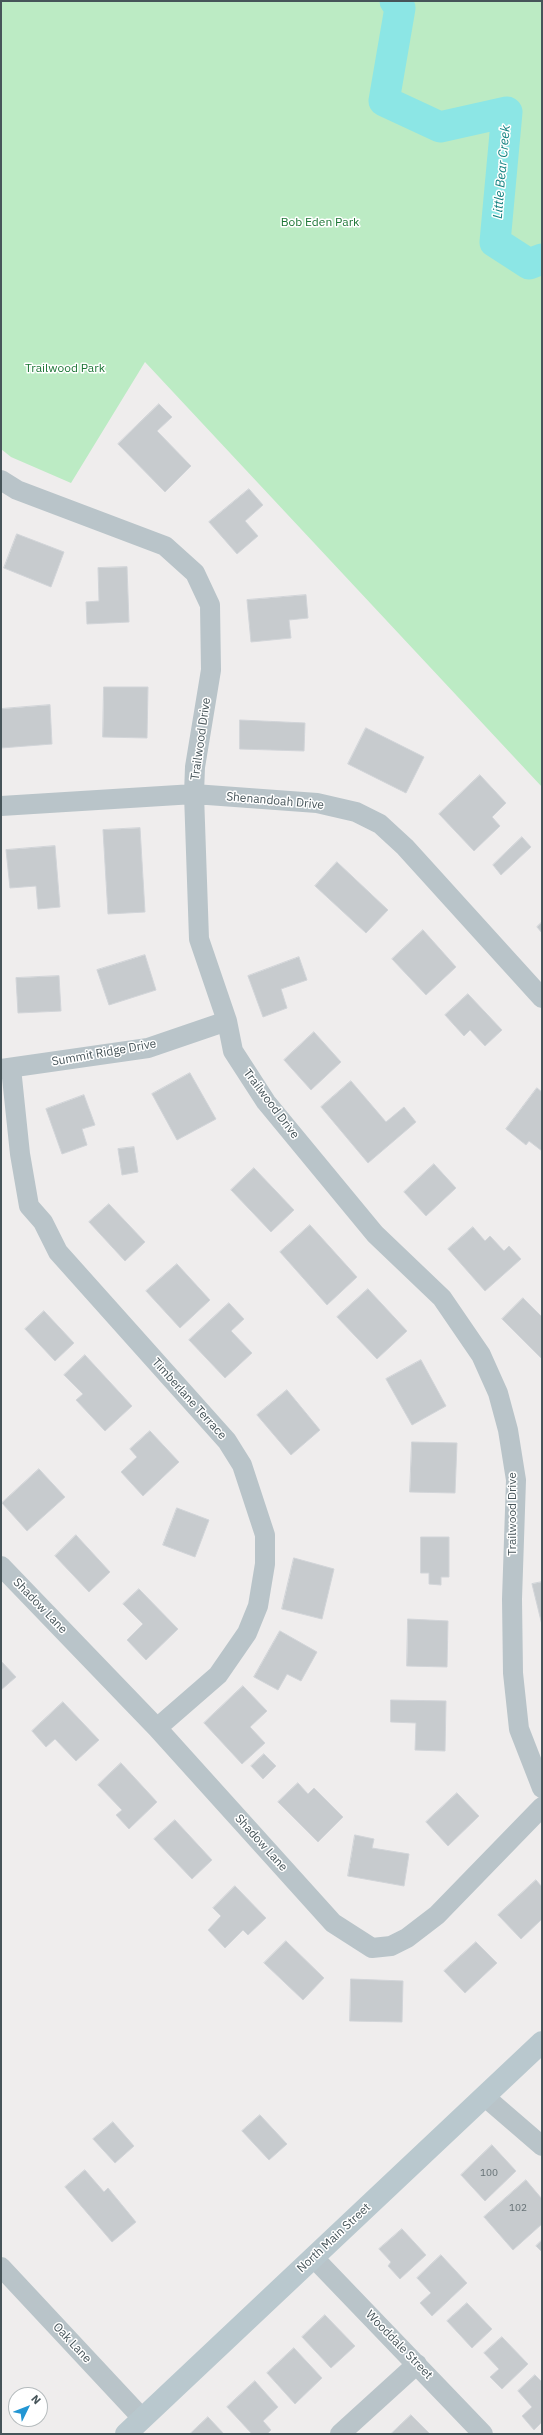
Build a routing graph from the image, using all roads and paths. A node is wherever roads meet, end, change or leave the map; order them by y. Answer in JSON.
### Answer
{"nodes":[{"id":1,"x":1,"y":480,"type":"edge"},
{"id":2,"x":194,"y":794,"type":"junction"},
{"id":3,"x":1,"y":806,"type":"edge"},
{"id":4,"x":542,"y":998,"type":"edge"},
{"id":5,"x":227,"y":1021,"type":"junction"},
{"id":6,"x":6,"y":1068,"type":"edge"},
{"id":7,"x":1,"y":1566,"type":"edge"},
{"id":8,"x":157,"y":1728,"type":"junction"},
{"id":9,"x":542,"y":1788,"type":"edge"},
{"id":10,"x":542,"y":1806,"type":"edge"},
{"id":11,"x":542,"y":2042,"type":"edge"},
{"id":12,"x":484,"y":2096,"type":"junction"},
{"id":13,"x":542,"y":2146,"type":"edge"},
{"id":14,"x":313,"y":2257,"type":"junction"},
{"id":15,"x":1,"y":2267,"type":"edge"},
{"id":16,"x":417,"y":2364,"type":"junction"},
{"id":17,"x":142,"y":2418,"type":"junction"},
{"id":18,"x":126,"y":2434,"type":"edge"},
{"id":19,"x":340,"y":2434,"type":"edge"},
{"id":20,"x":483,"y":2434,"type":"edge"}],
"edges":[{"from":1,"to":2,"type":"street","name":"Trailwood Drive"},
{"from":2,"to":3,"type":"street","name":"Shenandoah Drive"},
{"from":2,"to":4,"type":"street","name":"Shenandoah Drive"},
{"from":2,"to":5,"type":"street","name":"Trailwood Drive"},
{"from":5,"to":6,"type":"street","name":"Summit Ridge Drive"},
{"from":5,"to":9,"type":"street","name":"Trailwood Drive"},
{"from":6,"to":8,"type":"street","name":"Timberlane Terrace"},
{"from":7,"to":8,"type":"street","name":"Shadow Lane"},
{"from":8,"to":10,"type":"street","name":"Shadow Lane"},
{"from":11,"to":12,"type":"main road","name":"North Main Street"},
{"from":12,"to":13,"type":"street"},
{"from":12,"to":14,"type":"main road","name":"North Main Street"},
{"from":14,"to":16,"type":"street","name":"Wooddale Street"},
{"from":14,"to":17,"type":"main road","name":"North Main Street"},
{"from":15,"to":17,"type":"street","name":"Oak Lane"},
{"from":16,"to":19,"type":"street"},
{"from":16,"to":20,"type":"street","name":"Wooddale Street"},
{"from":17,"to":18,"type":"main road","name":"North Main Street"}]}
